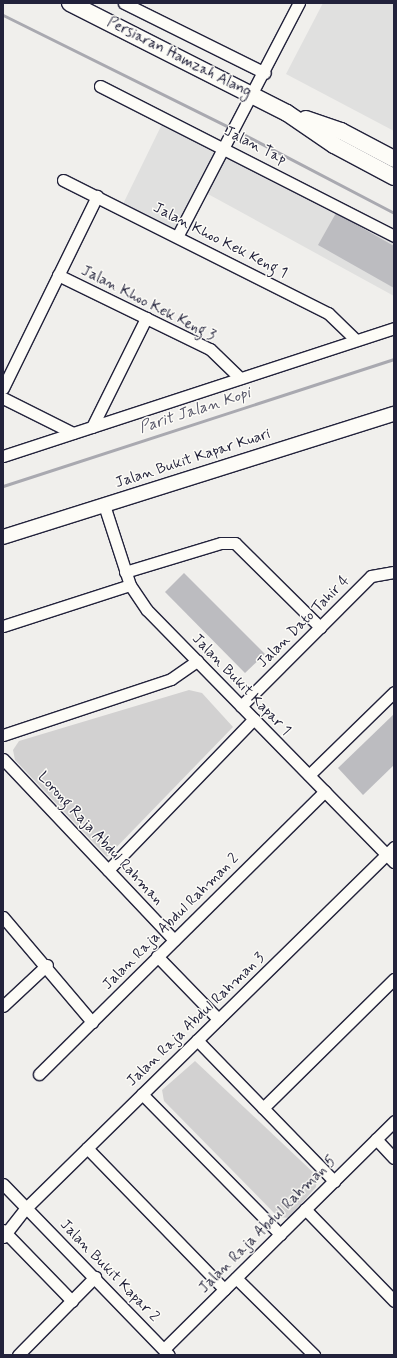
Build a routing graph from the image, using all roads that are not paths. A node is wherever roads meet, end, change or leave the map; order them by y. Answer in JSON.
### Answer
{"nodes":[{"id":1,"x":70,"y":3,"type":"edge"},
{"id":2,"x":124,"y":3,"type":"edge"},
{"id":3,"x":298,"y":3,"type":"edge"},
{"id":4,"x":265,"y":73,"type":"junction"},
{"id":5,"x":100,"y":86,"type":"dead end"},
{"id":6,"x":251,"y":94,"type":"junction"},
{"id":7,"x":287,"y":113,"type":"junction"},
{"id":8,"x":222,"y":146,"type":"junction"},
{"id":9,"x":394,"y":159,"type":"edge"},
{"id":10,"x":394,"y":177,"type":"edge"},
{"id":11,"x":63,"y":180,"type":"dead end"},
{"id":12,"x":96,"y":196,"type":"junction"},
{"id":13,"x":178,"y":235,"type":"junction"},
{"id":14,"x":394,"y":236,"type":"edge"},
{"id":15,"x":58,"y":276,"type":"junction"},
{"id":16,"x":146,"y":318,"type":"junction"},
{"id":17,"x":394,"y":328,"type":"edge"},
{"id":18,"x":356,"y":340,"type":"junction"},
{"id":19,"x":240,"y":378,"type":"junction"},
{"id":20,"x":3,"y":388,"type":"edge"},
{"id":21,"x":3,"y":398,"type":"edge"},
{"id":22,"x":394,"y":414,"type":"edge"},
{"id":23,"x":92,"y":427,"type":"junction"},
{"id":24,"x":73,"y":433,"type":"junction"},
{"id":25,"x":3,"y":456,"type":"edge"},
{"id":26,"x":104,"y":505,"type":"junction"},
{"id":27,"x":3,"y":537,"type":"edge"},
{"id":28,"x":125,"y":572,"type":"junction"},
{"id":29,"x":394,"y":572,"type":"edge"},
{"id":30,"x":130,"y":585,"type":"junction"},
{"id":31,"x":3,"y":626,"type":"edge"},
{"id":32,"x":320,"y":627,"type":"junction"},
{"id":33,"x":196,"y":661,"type":"junction"},
{"id":34,"x":394,"y":692,"type":"edge"},
{"id":35,"x":241,"y":706,"type":"junction"},
{"id":36,"x":254,"y":719,"type":"junction"},
{"id":37,"x":3,"y":735,"type":"edge"},
{"id":38,"x":3,"y":759,"type":"edge"},
{"id":39,"x":309,"y":775,"type":"junction"},
{"id":40,"x":325,"y":791,"type":"junction"},
{"id":41,"x":391,"y":854,"type":"edge"},
{"id":42,"x":108,"y":870,"type":"junction"},
{"id":43,"x":3,"y":917,"type":"edge"},
{"id":44,"x":174,"y":940,"type":"junction"},
{"id":45,"x":157,"y":956,"type":"junction"},
{"id":46,"x":47,"y":965,"type":"junction"},
{"id":47,"x":394,"y":979,"type":"edge"},
{"id":48,"x":3,"y":1006,"type":"edge"},
{"id":49,"x":218,"y":1019,"type":"junction"},
{"id":50,"x":92,"y":1022,"type":"junction"},
{"id":51,"x":197,"y":1040,"type":"junction"},
{"id":52,"x":39,"y":1074,"type":"dead end"},
{"id":53,"x":142,"y":1094,"type":"junction"},
{"id":54,"x":263,"y":1108,"type":"junction"},
{"id":55,"x":394,"y":1121,"type":"edge"},
{"id":56,"x":376,"y":1139,"type":"junction"},
{"id":57,"x":87,"y":1148,"type":"junction"},
{"id":58,"x":394,"y":1158,"type":"edge"},
{"id":59,"x":334,"y":1181,"type":"junction"},
{"id":60,"x":3,"y":1184,"type":"edge"},
{"id":61,"x":26,"y":1208,"type":"junction"},
{"id":62,"x":305,"y":1209,"type":"junction"},
{"id":63,"x":4,"y":1233,"type":"edge"},
{"id":64,"x":280,"y":1234,"type":"junction"},
{"id":65,"x":95,"y":1277,"type":"junction"},
{"id":66,"x":236,"y":1278,"type":"junction"},
{"id":67,"x":224,"y":1289,"type":"junction"},
{"id":68,"x":72,"y":1301,"type":"junction"},
{"id":69,"x":394,"y":1301,"type":"edge"},
{"id":70,"x":166,"y":1352,"type":"edge"},
{"id":71,"x":18,"y":1355,"type":"edge"},
{"id":72,"x":314,"y":1355,"type":"edge"}],
"edges":[{"from":1,"to":6,"type":"main road","name":"Persiaran Hamzah Alang"},
{"from":2,"to":4,"type":"street"},
{"from":3,"to":4,"type":"street"},
{"from":4,"to":6,"type":"street"},
{"from":5,"to":8,"type":"street","name":"Jalan Tap"},
{"from":6,"to":7,"type":"main road","name":"Persiaran Hamzah Alang"},
{"from":6,"to":8,"type":"street"},
{"from":7,"to":9,"type":"main road","name":"Persiaran Hamzah Alang"},
{"from":7,"to":10,"type":"main road","name":"Persiaran Hamzah Alang"},
{"from":8,"to":13,"type":"street"},
{"from":8,"to":14,"type":"street","name":"Jalan Tap"},
{"from":11,"to":12,"type":"street","name":"Jalan Khoo Kek Keng 1"},
{"from":12,"to":13,"type":"street","name":"Jalan Khoo Kek Keng 1"},
{"from":12,"to":15,"type":"street"},
{"from":13,"to":18,"type":"street","name":"Jalan Khoo Kek Keng 1"},
{"from":15,"to":16,"type":"street","name":"Jalan Khoo Kek Keng 3"},
{"from":15,"to":20,"type":"street"},
{"from":16,"to":19,"type":"street","name":"Jalan Khoo Kek Keng 3"},
{"from":16,"to":23,"type":"street"},
{"from":17,"to":18,"type":"street"},
{"from":18,"to":19,"type":"street"},
{"from":19,"to":23,"type":"street"},
{"from":21,"to":24,"type":"street"},
{"from":22,"to":26,"type":"street","name":"Jalan Bukit Kapar Kuari"},
{"from":23,"to":24,"type":"street"},
{"from":24,"to":25,"type":"street"},
{"from":26,"to":27,"type":"street","name":"Jalan Bukit Kapar Kuari"},
{"from":26,"to":28,"type":"street","name":"Jalan Bukit Kapar 1"},
{"from":28,"to":30,"type":"street","name":"Jalan Bukit Kapar 1"},
{"from":28,"to":32,"type":"street"},
{"from":29,"to":32,"type":"street","name":"Jalan Dato Tahir 4"},
{"from":30,"to":31,"type":"street"},
{"from":30,"to":33,"type":"street","name":"Jalan Bukit Kapar 1"},
{"from":32,"to":35,"type":"street","name":"Jalan Dato Tahir 4"},
{"from":33,"to":35,"type":"street","name":"Jalan Bukit Kapar 1"},
{"from":33,"to":37,"type":"street"},
{"from":34,"to":39,"type":"street"},
{"from":35,"to":36,"type":"street","name":"Jalan Bukit Kapar 1"},
{"from":36,"to":39,"type":"street","name":"Jalan Bukit Kapar 1"},
{"from":36,"to":42,"type":"street"},
{"from":38,"to":42,"type":"street","name":"Lorong Raja Abdul Rahman"},
{"from":39,"to":40,"type":"street","name":"Jalan Bukit Kapar 1"},
{"from":40,"to":41,"type":"street","name":"Jalan Bukit Kapar 1"},
{"from":40,"to":44,"type":"street","name":"Jalan Raja Abdul Rahman 2"},
{"from":41,"to":49,"type":"street","name":"Jalan Raja Abdul Rahman 3"},
{"from":42,"to":44,"type":"street","name":"Lorong Raja Abdul Rahman"},
{"from":43,"to":46,"type":"street"},
{"from":44,"to":45,"type":"street","name":"Jalan Raja Abdul Rahman 2"},
{"from":45,"to":49,"type":"street"},
{"from":45,"to":50,"type":"street","name":"Jalan Raja Abdul Rahman 2"},
{"from":46,"to":48,"type":"street"},
{"from":46,"to":50,"type":"street"},
{"from":47,"to":54,"type":"street"},
{"from":49,"to":51,"type":"street","name":"Jalan Raja Abdul Rahman 3"},
{"from":50,"to":52,"type":"street","name":"Jalan Raja Abdul Rahman 2"},
{"from":51,"to":53,"type":"street","name":"Jalan Raja Abdul Rahman 3"},
{"from":51,"to":54,"type":"street"},
{"from":53,"to":57,"type":"street","name":"Jalan Raja Abdul Rahman 3"},
{"from":53,"to":64,"type":"street"},
{"from":54,"to":59,"type":"street"},
{"from":55,"to":56,"type":"street","name":"Jalan Raja Abdul Rahman 5"},
{"from":56,"to":58,"type":"street"},
{"from":56,"to":59,"type":"street","name":"Jalan Raja Abdul Rahman 5"},
{"from":57,"to":61,"type":"street","name":"Jalan Raja Abdul Rahman 3"},
{"from":57,"to":67,"type":"street"},
{"from":59,"to":62,"type":"street","name":"Jalan Raja Abdul Rahman 5"},
{"from":60,"to":61,"type":"street","name":"Jalan Bukit Kapar 2"},
{"from":61,"to":63,"type":"street","name":"Jalan Raja Abdul Rahman 3"},
{"from":61,"to":65,"type":"street","name":"Jalan Bukit Kapar 2"},
{"from":62,"to":64,"type":"street","name":"Jalan Raja Abdul Rahman 5"},
{"from":62,"to":69,"type":"street"},
{"from":63,"to":68,"type":"street"},
{"from":64,"to":66,"type":"street","name":"Jalan Raja Abdul Rahman 5"},
{"from":65,"to":68,"type":"street"},
{"from":65,"to":70,"type":"street","name":"Jalan Bukit Kapar 2"},
{"from":66,"to":67,"type":"street","name":"Jalan Raja Abdul Rahman 5"},
{"from":66,"to":72,"type":"street"},
{"from":67,"to":70,"type":"street","name":"Jalan Raja Abdul Rahman 5"},
{"from":68,"to":71,"type":"street"}]}
